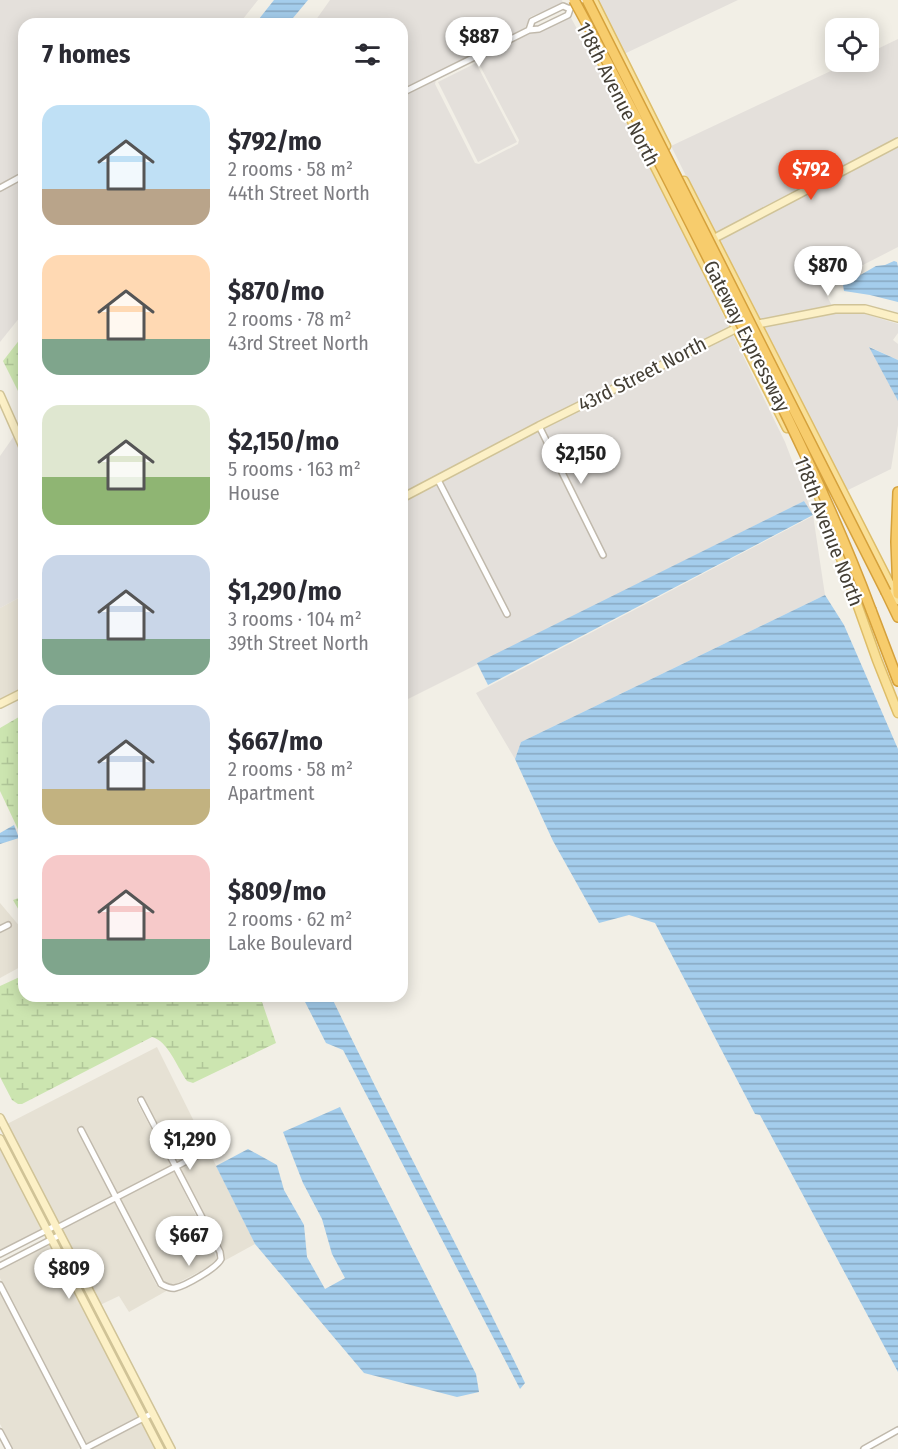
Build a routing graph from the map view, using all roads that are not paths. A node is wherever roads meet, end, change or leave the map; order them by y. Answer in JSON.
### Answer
{"nodes":[{"id":1,"x":587,"y":0,"type":"edge"},
{"id":2,"x":593,"y":0,"type":"edge"},
{"id":3,"x":572,"y":4,"type":"edge"},
{"id":4,"x":529,"y":30,"type":"junction"},
{"id":5,"x":408,"y":90,"type":"edge"},
{"id":6,"x":898,"y":142,"type":"edge"},
{"id":7,"x":18,"y":179,"type":"edge"},
{"id":8,"x":0,"y":188,"type":"edge"},
{"id":9,"x":713,"y":239,"type":"junction"},
{"id":10,"x":898,"y":318,"type":"edge"},
{"id":11,"x":757,"y":325,"type":"junction"},
{"id":12,"x":736,"y":327,"type":"junction"},
{"id":13,"x":0,"y":395,"type":"edge"},
{"id":14,"x":539,"y":426,"type":"junction"},
{"id":15,"x":18,"y":436,"type":"edge"},
{"id":16,"x":438,"y":480,"type":"junction"},
{"id":17,"x":898,"y":492,"type":"edge"},
{"id":18,"x":408,"y":495,"type":"edge"},
{"id":19,"x":603,"y":555,"type":"dead end"},
{"id":20,"x":898,"y":594,"type":"edge"},
{"id":21,"x":898,"y":600,"type":"edge"},
{"id":22,"x":507,"y":614,"type":"dead end"},
{"id":23,"x":898,"y":616,"type":"edge"},
{"id":24,"x":898,"y":681,"type":"edge"},
{"id":25,"x":18,"y":695,"type":"edge"},
{"id":26,"x":0,"y":704,"type":"edge"},
{"id":27,"x":898,"y":713,"type":"edge"},
{"id":28,"x":8,"y":925,"type":"dead end"},
{"id":29,"x":0,"y":929,"type":"edge"},
{"id":30,"x":141,"y":1100,"type":"dead end"},
{"id":31,"x":0,"y":1118,"type":"edge"},
{"id":32,"x":81,"y":1130,"type":"dead end"},
{"id":33,"x":0,"y":1139,"type":"edge"},
{"id":34,"x":204,"y":1152,"type":"dead end"},
{"id":35,"x":175,"y":1167,"type":"junction"},
{"id":36,"x":116,"y":1198,"type":"junction"},
{"id":37,"x":47,"y":1230,"type":"junction"},
{"id":38,"x":57,"y":1230,"type":"junction"},
{"id":39,"x":51,"y":1239,"type":"junction"},
{"id":40,"x":0,"y":1254,"type":"edge"},
{"id":41,"x":0,"y":1266,"type":"edge"},
{"id":42,"x":0,"y":1285,"type":"edge"},
{"id":43,"x":153,"y":1413,"type":"junction"},
{"id":44,"x":144,"y":1418,"type":"junction"},
{"id":45,"x":898,"y":1430,"type":"edge"},
{"id":46,"x":0,"y":1432,"type":"edge"},
{"id":47,"x":9,"y":1449,"type":"edge"},
{"id":48,"x":84,"y":1449,"type":"edge"},
{"id":49,"x":160,"y":1449,"type":"edge"},
{"id":50,"x":171,"y":1449,"type":"edge"},
{"id":51,"x":864,"y":1449,"type":"edge"}],
"edges":[{"from":1,"to":23,"type":"highway","name":"Gateway Expressway","bridge":true},
{"from":2,"to":9,"type":"main road","name":"118th Avenue North"},
{"from":3,"to":4,"type":"street"},
{"from":3,"to":4,"type":"street"},
{"from":3,"to":12,"type":"main road","name":"118th Avenue North"},
{"from":3,"to":24,"type":"highway","name":"Gateway Expressway","bridge":true},
{"from":4,"to":5,"type":"street"},
{"from":6,"to":9,"type":"street"},
{"from":7,"to":8,"type":"street"},
{"from":9,"to":11,"type":"main road","name":"118th Avenue North"},
{"from":10,"to":11,"type":"street","name":"43rd Street North"},
{"from":11,"to":12,"type":"street","name":"43rd Street North"},
{"from":11,"to":21,"type":"main road","name":"118th Avenue North"},
{"from":12,"to":14,"type":"street","name":"43rd Street North"},
{"from":12,"to":27,"type":"main road","name":"118th Avenue North"},
{"from":13,"to":15,"type":"street"},
{"from":14,"to":16,"type":"street","name":"43rd Street North"},
{"from":14,"to":19,"type":"street"},
{"from":16,"to":18,"type":"street","name":"43rd Street North"},
{"from":16,"to":22,"type":"street"},
{"from":17,"to":20,"type":"highway"},
{"from":25,"to":26,"type":"street"},
{"from":28,"to":29,"type":"street"},
{"from":30,"to":35,"type":"street"},
{"from":31,"to":38,"type":"street"},
{"from":32,"to":36,"type":"street"},
{"from":33,"to":37,"type":"street"},
{"from":34,"to":35,"type":"street"},
{"from":35,"to":36,"type":"street"},
{"from":35,"to":36,"type":"street"},
{"from":36,"to":38,"type":"street"},
{"from":37,"to":38,"type":"street"},
{"from":37,"to":39,"type":"street"},
{"from":37,"to":40,"type":"street"},
{"from":38,"to":39,"type":"street"},
{"from":38,"to":43,"type":"street"},
{"from":39,"to":41,"type":"street"},
{"from":39,"to":44,"type":"street"},
{"from":42,"to":48,"type":"street"},
{"from":43,"to":44,"type":"street"},
{"from":43,"to":50,"type":"street"},
{"from":44,"to":48,"type":"street"},
{"from":44,"to":49,"type":"street"},
{"from":45,"to":51,"type":"street"},
{"from":46,"to":47,"type":"street"}]}
